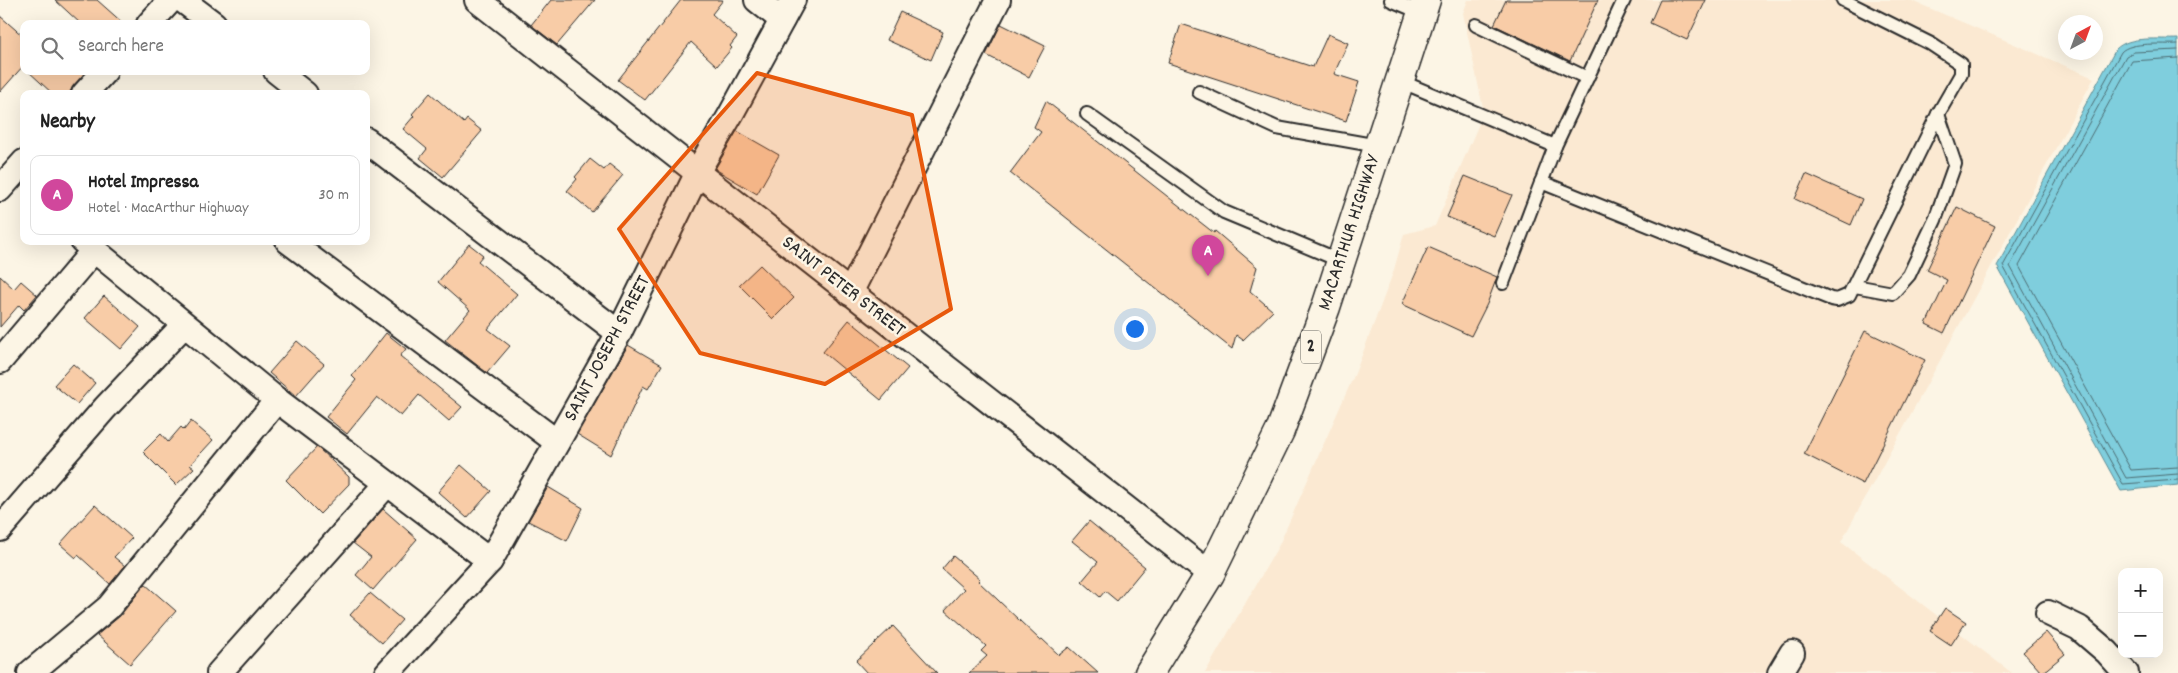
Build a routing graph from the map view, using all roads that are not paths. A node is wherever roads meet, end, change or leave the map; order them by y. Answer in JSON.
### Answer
{"nodes":[{"id":1,"x":171,"y":0,"type":"edge"},
{"id":2,"x":182,"y":0,"type":"edge"},
{"id":3,"x":476,"y":0,"type":"edge"},
{"id":4,"x":757,"y":0,"type":"edge"},
{"id":5,"x":998,"y":0,"type":"edge"},
{"id":6,"x":1391,"y":0,"type":"edge"},
{"id":7,"x":1624,"y":0,"type":"edge"},
{"id":8,"x":1843,"y":0,"type":"edge"},
{"id":9,"x":1424,"y":6,"type":"edge"},
{"id":10,"x":788,"y":10,"type":"edge"},
{"id":11,"x":153,"y":20,"type":"edge"},
{"id":12,"x":209,"y":20,"type":"edge"},
{"id":13,"x":1476,"y":25,"type":"dead end"},
{"id":14,"x":102,"y":75,"type":"edge"},
{"id":15,"x":281,"y":75,"type":"edge"},
{"id":16,"x":1587,"y":78,"type":"junction"},
{"id":17,"x":1400,"y":80,"type":"junction"},
{"id":18,"x":89,"y":90,"type":"edge"},
{"id":19,"x":300,"y":90,"type":"edge"},
{"id":20,"x":1199,"y":92,"type":"dead end"},
{"id":21,"x":1086,"y":114,"type":"dead end"},
{"id":22,"x":1938,"y":114,"type":"junction"},
{"id":23,"x":370,"y":143,"type":"edge"},
{"id":24,"x":1378,"y":146,"type":"junction"},
{"id":25,"x":1555,"y":146,"type":"junction"},
{"id":26,"x":697,"y":173,"type":"junction"},
{"id":27,"x":1542,"y":182,"type":"junction"},
{"id":28,"x":293,"y":245,"type":"edge"},
{"id":29,"x":89,"y":246,"type":"edge"},
{"id":30,"x":1341,"y":261,"type":"junction"},
{"id":31,"x":1503,"y":283,"type":"dead end"},
{"id":32,"x":1855,"y":286,"type":"junction"},
{"id":33,"x":850,"y":293,"type":"junction"},
{"id":34,"x":184,"y":325,"type":"junction"},
{"id":35,"x":619,"y":333,"type":"junction"},
{"id":36,"x":0,"y":361,"type":"edge"},
{"id":37,"x":277,"y":400,"type":"junction"},
{"id":38,"x":557,"y":442,"type":"junction"},
{"id":39,"x":387,"y":484,"type":"junction"},
{"id":40,"x":0,"y":529,"type":"edge"},
{"id":41,"x":490,"y":561,"type":"junction"},
{"id":42,"x":1210,"y":574,"type":"junction"},
{"id":43,"x":2048,"y":613,"type":"dead end"},
{"id":44,"x":1792,"y":653,"type":"dead end"},
{"id":45,"x":1154,"y":671,"type":"edge"},
{"id":46,"x":30,"y":673,"type":"edge"},
{"id":47,"x":219,"y":673,"type":"edge"},
{"id":48,"x":387,"y":673,"type":"edge"},
{"id":49,"x":1780,"y":673,"type":"edge"},
{"id":50,"x":2126,"y":673,"type":"edge"}],
"edges":[{"from":1,"to":11,"type":"street"},
{"from":2,"to":12,"type":"street"},
{"from":3,"to":26,"type":"street","name":"SAINT PETER STREET"},
{"from":4,"to":10,"type":"street"},
{"from":5,"to":33,"type":"street"},
{"from":6,"to":9,"type":"lane"},
{"from":7,"to":16,"type":"lane"},
{"from":8,"to":22,"type":"lane"},
{"from":9,"to":17,"type":"highway","name":"MACARTHUR HIGHWAY","number":"2"},
{"from":10,"to":26,"type":"street","name":"SAINT JOSEPH STREET"},
{"from":13,"to":16,"type":"lane"},
{"from":14,"to":18,"type":"street"},
{"from":15,"to":19,"type":"street"},
{"from":16,"to":25,"type":"lane"},
{"from":17,"to":24,"type":"highway","name":"MACARTHUR HIGHWAY","number":"2"},
{"from":17,"to":25,"type":"lane"},
{"from":20,"to":24,"type":"lane"},
{"from":21,"to":30,"type":"lane"},
{"from":22,"to":32,"type":"lane"},
{"from":22,"to":32,"type":"lane"},
{"from":23,"to":35,"type":"street"},
{"from":24,"to":30,"type":"highway","name":"MACARTHUR HIGHWAY","number":"2"},
{"from":25,"to":27,"type":"lane"},
{"from":26,"to":33,"type":"street","name":"SAINT PETER STREET"},
{"from":26,"to":35,"type":"street","name":"SAINT JOSEPH STREET"},
{"from":27,"to":31,"type":"lane"},
{"from":27,"to":32,"type":"lane"},
{"from":28,"to":38,"type":"street"},
{"from":29,"to":34,"type":"street"},
{"from":29,"to":36,"type":"street"},
{"from":30,"to":42,"type":"highway","name":"MACARTHUR HIGHWAY","number":"2"},
{"from":33,"to":42,"type":"street","name":"SAINT PETER STREET"},
{"from":34,"to":37,"type":"street"},
{"from":34,"to":40,"type":"street"},
{"from":35,"to":38,"type":"street","name":"SAINT JOSEPH STREET"},
{"from":37,"to":39,"type":"street"},
{"from":37,"to":46,"type":"street"},
{"from":38,"to":41,"type":"street","name":"SAINT JOSEPH STREET"},
{"from":39,"to":41,"type":"street"},
{"from":39,"to":47,"type":"street"},
{"from":41,"to":48,"type":"street","name":"SAINT JOSEPH STREET"},
{"from":42,"to":45,"type":"highway","name":"MACARTHUR HIGHWAY","number":"2"},
{"from":43,"to":50,"type":"street"},
{"from":44,"to":49,"type":"street"}]}
